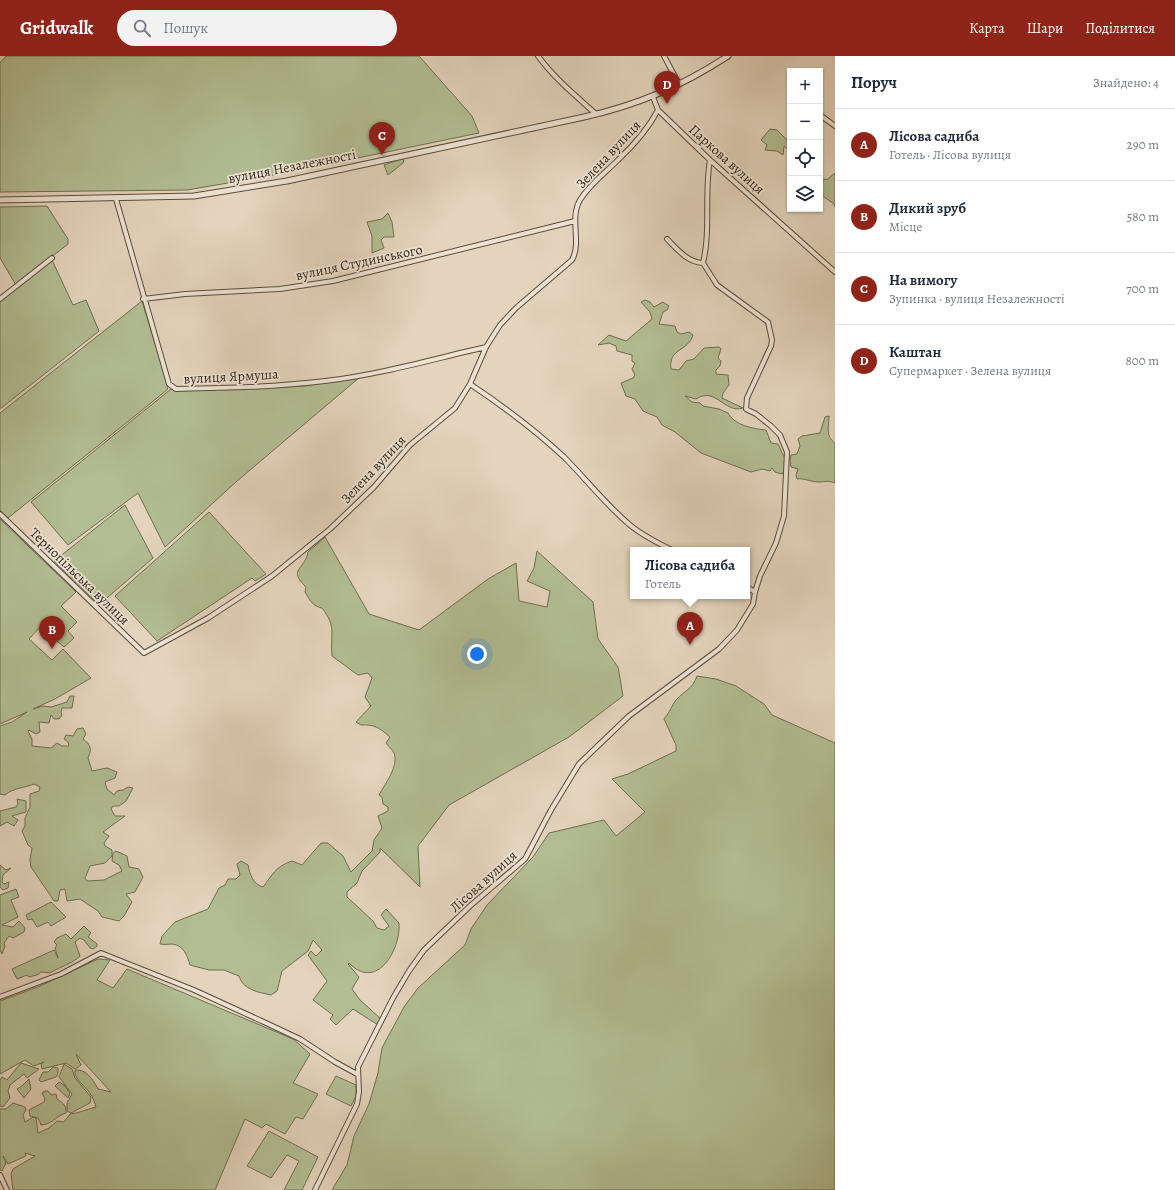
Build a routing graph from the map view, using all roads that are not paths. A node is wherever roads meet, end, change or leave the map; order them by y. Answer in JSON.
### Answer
{"nodes":[{"id":1,"x":538,"y":56,"type":"edge"},
{"id":2,"x":664,"y":56,"type":"edge"},
{"id":3,"x":728,"y":56,"type":"edge"},
{"id":4,"x":679,"y":84,"type":"junction"},
{"id":5,"x":653,"y":97,"type":"junction"},
{"id":6,"x":658,"y":110,"type":"junction"},
{"id":7,"x":596,"y":114,"type":"junction"},
{"id":8,"x":823,"y":117,"type":"edge"},
{"id":9,"x":835,"y":126,"type":"edge"},
{"id":10,"x":710,"y":160,"type":"junction"},
{"id":11,"x":116,"y":199,"type":"junction"},
{"id":12,"x":0,"y":200,"type":"edge"},
{"id":13,"x":575,"y":221,"type":"junction"},
{"id":14,"x":667,"y":239,"type":"dead end"},
{"id":15,"x":52,"y":258,"type":"dead end"},
{"id":16,"x":703,"y":263,"type":"junction"},
{"id":17,"x":835,"y":272,"type":"edge"},
{"id":18,"x":0,"y":299,"type":"edge"},
{"id":19,"x":144,"y":299,"type":"junction"},
{"id":20,"x":486,"y":348,"type":"junction"},
{"id":21,"x":470,"y":384,"type":"junction"},
{"id":22,"x":0,"y":514,"type":"edge"},
{"id":23,"x":666,"y":547,"type":"edge"},
{"id":24,"x":750,"y":589,"type":"edge"},
{"id":25,"x":755,"y":592,"type":"junction"},
{"id":26,"x":144,"y":653,"type":"joint"},
{"id":27,"x":0,"y":997,"type":"edge"},
{"id":28,"x":357,"y":1074,"type":"junction"},
{"id":29,"x":0,"y":1175,"type":"edge"},
{"id":30,"x":7,"y":1190,"type":"edge"},
{"id":31,"x":315,"y":1190,"type":"edge"}],
"edges":[{"from":1,"to":7,"type":"street"},
{"from":2,"to":4,"type":"street"},
{"from":3,"to":4,"type":"street","name":"вулиця Незалежності"},
{"from":4,"to":5,"type":"street","name":"вулиця Незалежності"},
{"from":5,"to":6,"type":"street"},
{"from":5,"to":7,"type":"street","name":"вулиця Незалежності"},
{"from":6,"to":10,"type":"street","name":"Паркова вулиця"},
{"from":6,"to":13,"type":"street","name":"Зелена вулиця"},
{"from":7,"to":11,"type":"street","name":"вулиця Незалежності"},
{"from":8,"to":9,"type":"street"},
{"from":10,"to":16,"type":"street"},
{"from":10,"to":17,"type":"street","name":"Паркова вулиця"},
{"from":11,"to":12,"type":"street","name":"вулиця Незалежності"},
{"from":11,"to":19,"type":"street","name":"вулиця Ярмуша"},
{"from":13,"to":19,"type":"street","name":"вулиця Студинського"},
{"from":13,"to":20,"type":"street","name":"Зелена вулиця"},
{"from":14,"to":16,"type":"street"},
{"from":15,"to":18,"type":"street"},
{"from":16,"to":25,"type":"street","name":"Лісова вулиця"},
{"from":19,"to":20,"type":"street","name":"вулиця Ярмуша"},
{"from":20,"to":21,"type":"street","name":"Зелена вулиця"},
{"from":21,"to":23,"type":"street"},
{"from":21,"to":26,"type":"street","name":"Зелена вулиця"},
{"from":22,"to":26,"type":"street","name":"Тернопільська вулиця"},
{"from":24,"to":25,"type":"street"},
{"from":25,"to":28,"type":"street","name":"Лісова вулиця"},
{"from":27,"to":28,"type":"street"},
{"from":28,"to":31,"type":"street","name":"Лісова вулиця"},
{"from":29,"to":30,"type":"street"}]}
